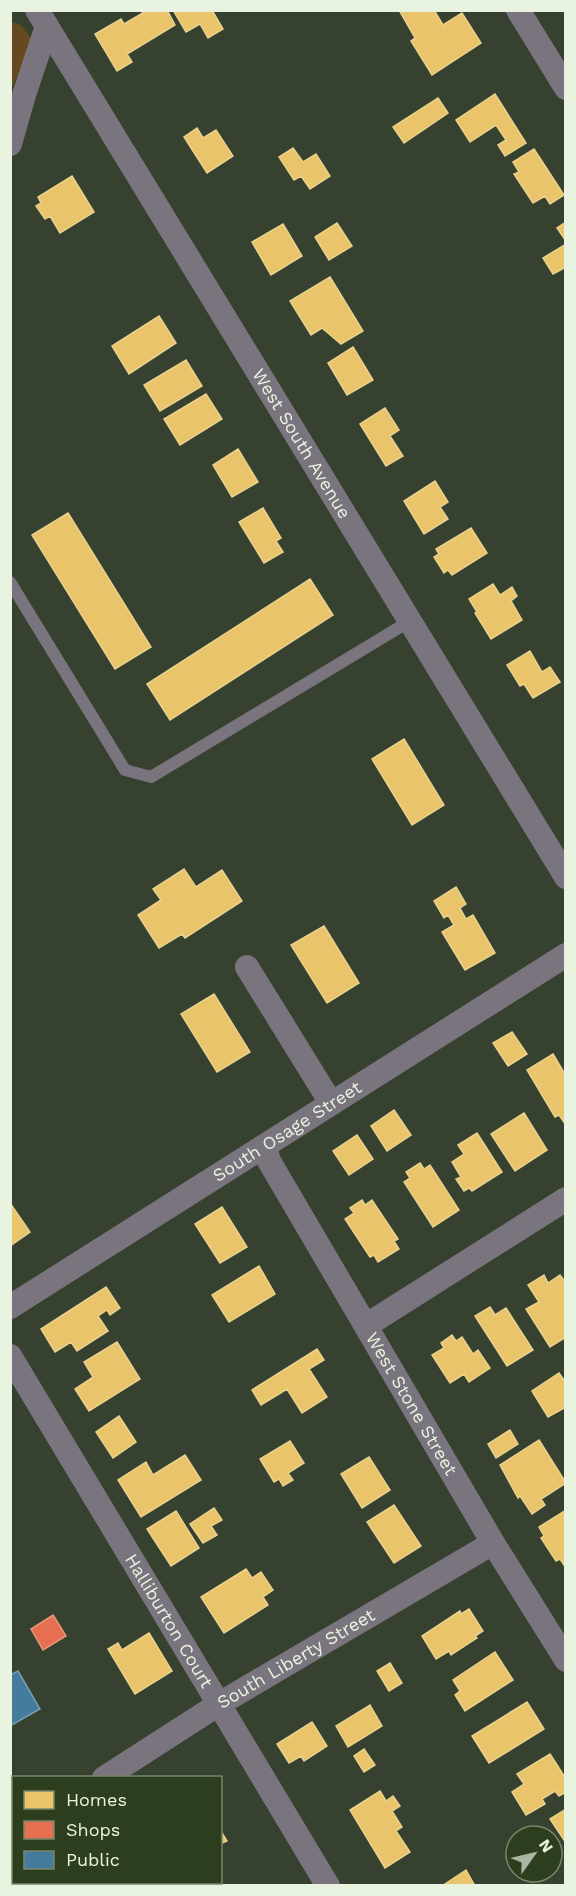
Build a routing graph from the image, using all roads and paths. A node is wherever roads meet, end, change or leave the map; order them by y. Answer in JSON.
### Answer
{"nodes":[{"id":1,"x":518,"y":10,"type":"edge"},
{"id":2,"x":42,"y":18,"type":"edge"},
{"id":3,"x":566,"y":88,"type":"edge"},
{"id":4,"x":10,"y":144,"type":"edge"},
{"id":5,"x":10,"y":582,"type":"edge"},
{"id":6,"x":410,"y":621,"type":"junction"},
{"id":7,"x":566,"y":877,"type":"edge"},
{"id":8,"x":566,"y":955,"type":"edge"},
{"id":9,"x":247,"y":967,"type":"dead end"},
{"id":10,"x":331,"y":1103,"type":"junction"},
{"id":11,"x":265,"y":1146,"type":"junction"},
{"id":12,"x":566,"y":1199,"type":"edge"},
{"id":13,"x":10,"y":1307,"type":"edge"},
{"id":14,"x":367,"y":1325,"type":"junction"},
{"id":15,"x":10,"y":1356,"type":"edge"},
{"id":16,"x":493,"y":1543,"type":"junction"},
{"id":17,"x":559,"y":1633,"type":"edge"},
{"id":18,"x":566,"y":1660,"type":"edge"},
{"id":19,"x":219,"y":1704,"type":"junction"},
{"id":20,"x":107,"y":1776,"type":"edge"},
{"id":21,"x":328,"y":1886,"type":"edge"}],
"edges":[{"from":1,"to":3,"type":"street"},
{"from":2,"to":4,"type":"street"},
{"from":2,"to":6,"type":"street","name":"West South Avenue"},
{"from":5,"to":6,"type":"lane"},
{"from":6,"to":7,"type":"street","name":"West South Avenue"},
{"from":8,"to":10,"type":"street","name":"South Osage Street"},
{"from":9,"to":10,"type":"street"},
{"from":10,"to":11,"type":"street","name":"South Osage Street"},
{"from":11,"to":13,"type":"street","name":"South Osage Street"},
{"from":11,"to":14,"type":"street","name":"West Stone Street"},
{"from":12,"to":14,"type":"street"},
{"from":14,"to":16,"type":"street","name":"West Stone Street"},
{"from":15,"to":19,"type":"street","name":"Halliburton Court"},
{"from":16,"to":17,"type":"street","name":"West Stone Street"},
{"from":16,"to":19,"type":"street","name":"South Liberty Street"},
{"from":17,"to":18,"type":"street","name":"West Stone Street"},
{"from":19,"to":20,"type":"street","name":"South Liberty Street"},
{"from":19,"to":21,"type":"street","name":"Halliburton Court"}]}
